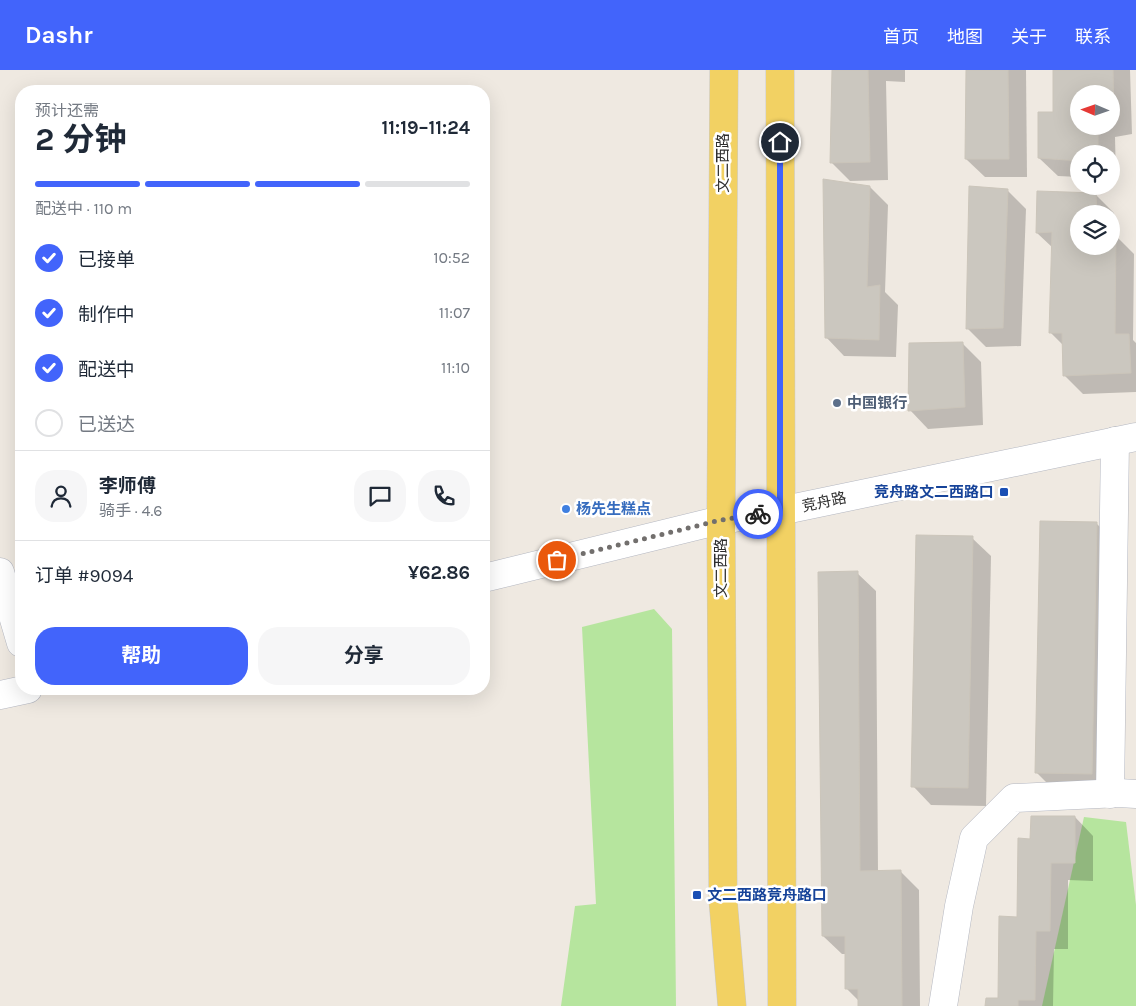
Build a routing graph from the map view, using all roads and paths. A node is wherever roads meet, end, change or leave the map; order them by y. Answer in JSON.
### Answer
{"nodes":[{"id":1,"x":724,"y":70,"type":"edge"},
{"id":2,"x":780,"y":70,"type":"edge"},
{"id":3,"x":1126,"y":439,"type":"edge"},
{"id":4,"x":780,"y":511,"type":"junction"},
{"id":5,"x":721,"y":520,"type":"junction"},
{"id":6,"x":0,"y":572,"type":"edge"},
{"id":7,"x":490,"y":577,"type":"edge"},
{"id":8,"x":15,"y":623,"type":"edge"},
{"id":9,"x":15,"y":692,"type":"edge"},
{"id":10,"x":0,"y":695,"type":"edge"},
{"id":11,"x":1123,"y":794,"type":"edge"},
{"id":12,"x":732,"y":1006,"type":"edge"},
{"id":13,"x":782,"y":1006,"type":"edge"},
{"id":14,"x":942,"y":1006,"type":"edge"}],
"edges":[{"from":1,"to":5,"type":"main road","name":"文二西路"},
{"from":2,"to":4,"type":"main road"},
{"from":3,"to":4,"type":"street","name":"竞舟路"},
{"from":3,"to":11,"type":"street"},
{"from":4,"to":5,"type":"street","name":"竞舟路"},
{"from":4,"to":13,"type":"main road"},
{"from":5,"to":7,"type":"street","name":"竞舟路"},
{"from":5,"to":12,"type":"main road","name":"文二西路"},
{"from":6,"to":8,"type":"street"},
{"from":9,"to":10,"type":"street"},
{"from":11,"to":14,"type":"street"}]}
